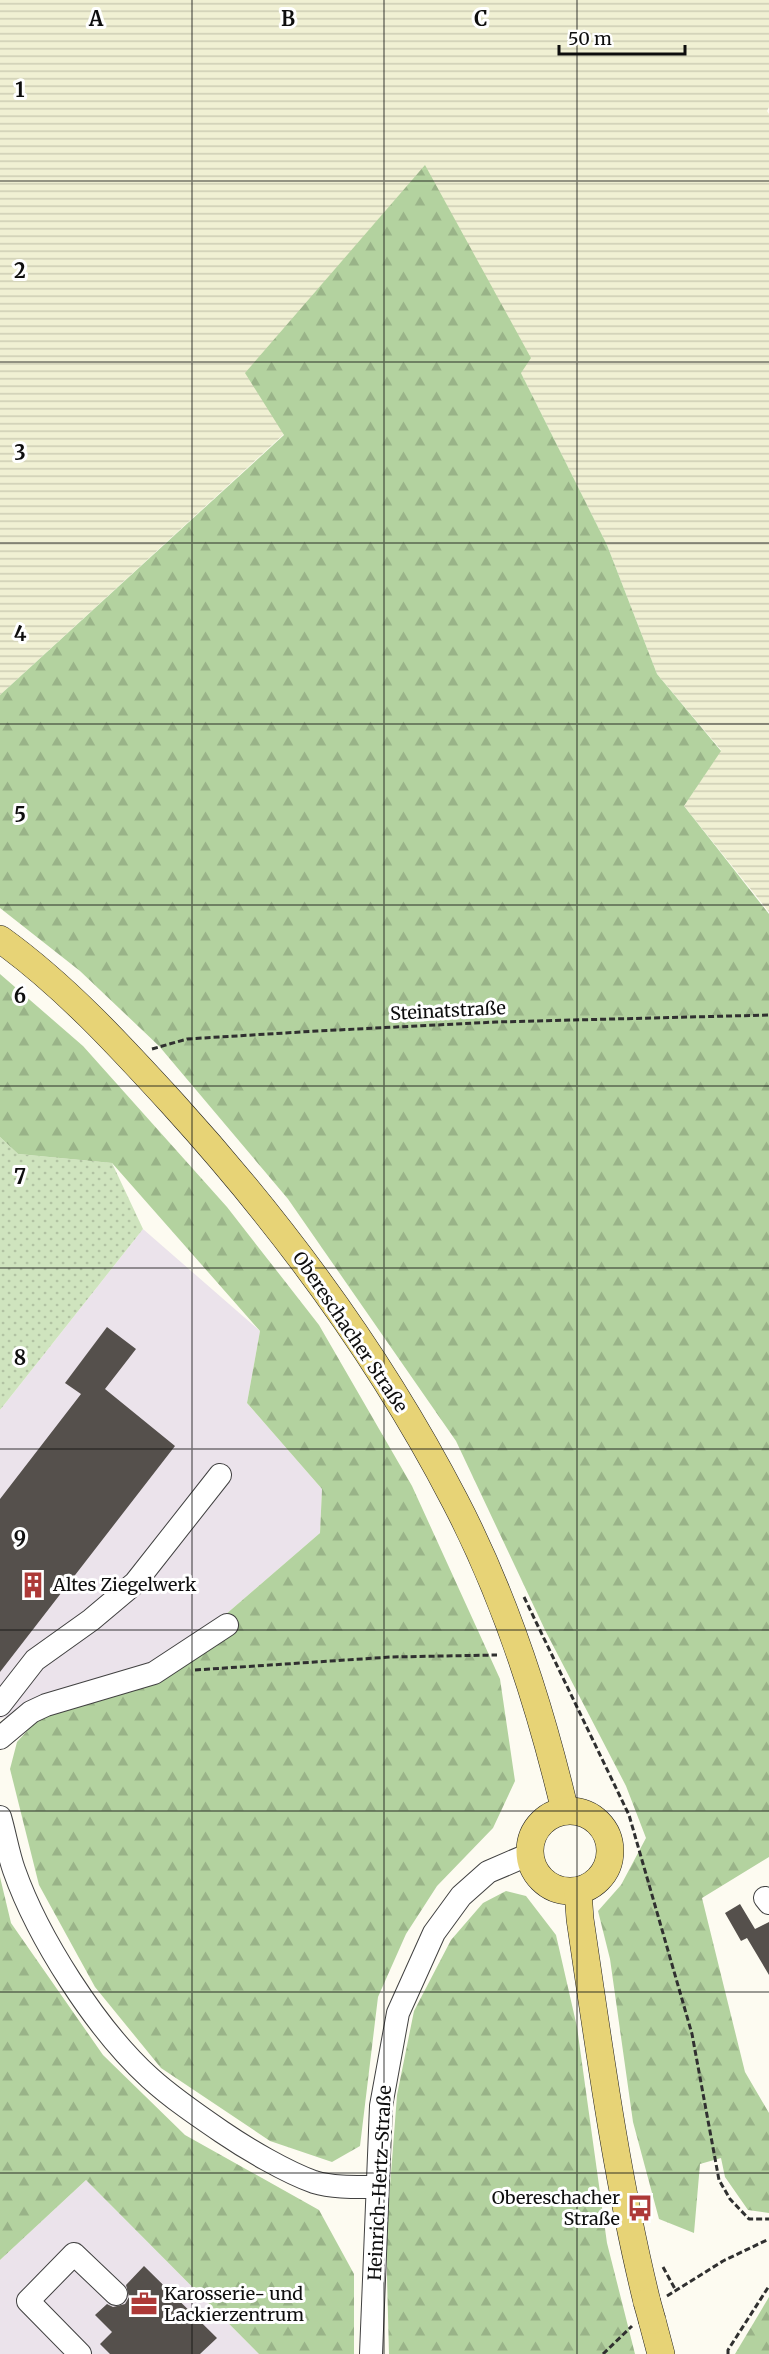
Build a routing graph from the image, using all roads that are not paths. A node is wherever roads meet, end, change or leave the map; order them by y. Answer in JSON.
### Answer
{"nodes":[{"id":1,"x":0,"y":939,"type":"edge"},
{"id":2,"x":220,"y":1475,"type":"dead end"},
{"id":3,"x":227,"y":1625,"type":"dead end"},
{"id":4,"x":0,"y":1705,"type":"edge"},
{"id":5,"x":0,"y":1737,"type":"edge"},
{"id":6,"x":565,"y":1811,"type":"junction"},
{"id":7,"x":0,"y":1817,"type":"edge"},
{"id":8,"x":530,"y":1854,"type":"junction"},
{"id":9,"x":578,"y":1891,"type":"junction"},
{"id":10,"x":377,"y":2187,"type":"junction"},
{"id":11,"x":116,"y":2294,"type":"dead end"},
{"id":12,"x":80,"y":2354,"type":"edge"},
{"id":13,"x":371,"y":2354,"type":"edge"},
{"id":14,"x":661,"y":2354,"type":"edge"}],
"edges":[{"from":1,"to":6,"type":"main road","name":"Obereschacher Straße"},
{"from":2,"to":4,"type":"street"},
{"from":3,"to":5,"type":"street"},
{"from":6,"to":8,"type":"main road"},
{"from":6,"to":9,"type":"main road"},
{"from":7,"to":10,"type":"street"},
{"from":8,"to":9,"type":"main road"},
{"from":8,"to":10,"type":"street","name":"Heinrich-Hertz-Straße"},
{"from":9,"to":14,"type":"main road"},
{"from":10,"to":13,"type":"street","name":"Heinrich-Hertz-Straße"},
{"from":11,"to":12,"type":"street"}]}
